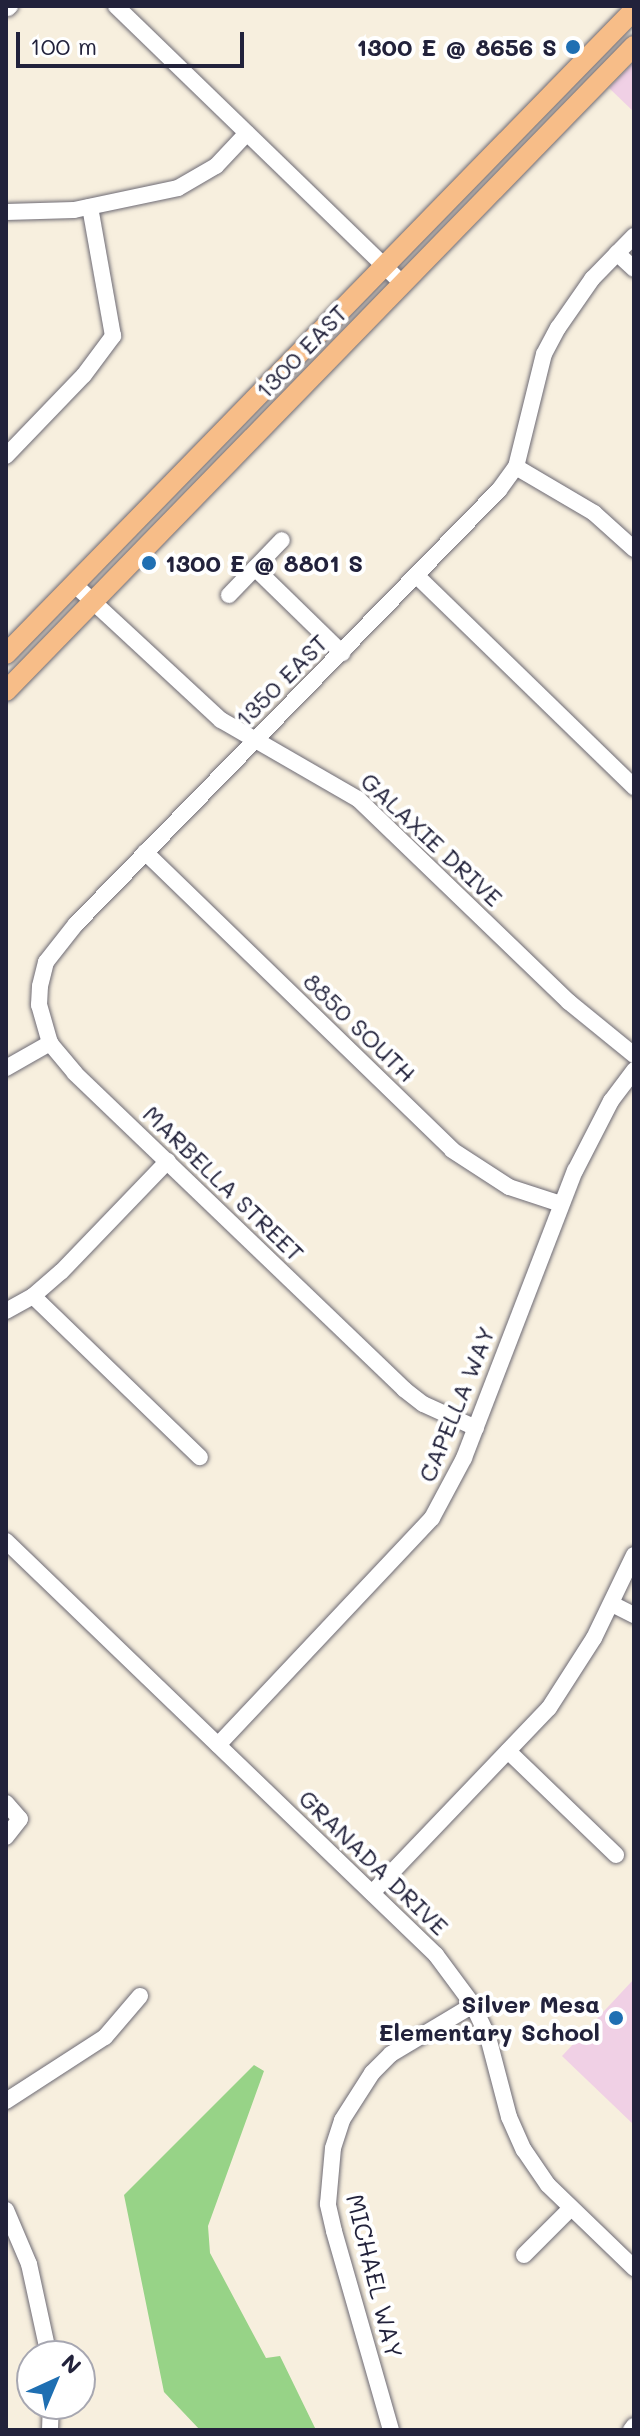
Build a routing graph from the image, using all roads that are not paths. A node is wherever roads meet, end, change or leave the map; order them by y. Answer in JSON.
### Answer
{"nodes":[{"id":1,"x":116,"y":6,"type":"edge"},
{"id":2,"x":634,"y":10,"type":"edge"},
{"id":3,"x":634,"y":46,"type":"edge"},
{"id":4,"x":247,"y":133,"type":"junction"},
{"id":5,"x":90,"y":207,"type":"junction"},
{"id":6,"x":6,"y":212,"type":"edge"},
{"id":7,"x":634,"y":236,"type":"edge"},
{"id":8,"x":617,"y":253,"type":"junction"},
{"id":9,"x":385,"y":266,"type":"junction"},
{"id":10,"x":634,"y":269,"type":"edge"},
{"id":11,"x":403,"y":284,"type":"junction"},
{"id":12,"x":6,"y":456,"type":"edge"},
{"id":13,"x":516,"y":467,"type":"junction"},
{"id":14,"x":282,"y":540,"type":"dead end"},
{"id":15,"x":634,"y":549,"type":"edge"},
{"id":16,"x":255,"y":568,"type":"junction"},
{"id":17,"x":417,"y":576,"type":"junction"},
{"id":18,"x":74,"y":584,"type":"junction"},
{"id":19,"x":229,"y":595,"type":"dead end"},
{"id":20,"x":93,"y":602,"type":"junction"},
{"id":21,"x":342,"y":653,"type":"junction"},
{"id":22,"x":6,"y":654,"type":"edge"},
{"id":23,"x":6,"y":691,"type":"edge"},
{"id":24,"x":255,"y":740,"type":"junction"},
{"id":25,"x":634,"y":787,"type":"edge"},
{"id":26,"x":145,"y":852,"type":"junction"},
{"id":27,"x":76,"y":924,"type":"joint"},
{"id":28,"x":50,"y":1043,"type":"junction"},
{"id":29,"x":634,"y":1055,"type":"edge"},
{"id":30,"x":6,"y":1068,"type":"edge"},
{"id":31,"x":634,"y":1070,"type":"edge"},
{"id":32,"x":168,"y":1161,"type":"junction"},
{"id":33,"x":561,"y":1204,"type":"junction"},
{"id":34,"x":33,"y":1296,"type":"junction"},
{"id":35,"x":6,"y":1311,"type":"edge"},
{"id":36,"x":476,"y":1428,"type":"junction"},
{"id":37,"x":200,"y":1457,"type":"dead end"},
{"id":38,"x":6,"y":1541,"type":"edge"},
{"id":39,"x":634,"y":1555,"type":"edge"},
{"id":40,"x":612,"y":1604,"type":"junction"},
{"id":41,"x":634,"y":1615,"type":"edge"},
{"id":42,"x":218,"y":1745,"type":"junction"},
{"id":43,"x":508,"y":1751,"type":"junction"},
{"id":44,"x":6,"y":1803,"type":"edge"},
{"id":45,"x":6,"y":1837,"type":"edge"},
{"id":46,"x":616,"y":1855,"type":"dead end"},
{"id":47,"x":372,"y":1893,"type":"junction"},
{"id":48,"x":140,"y":1996,"type":"dead end"},
{"id":49,"x":473,"y":2005,"type":"junction"},
{"id":50,"x":6,"y":2101,"type":"edge"},
{"id":51,"x":571,"y":2208,"type":"junction"},
{"id":52,"x":6,"y":2210,"type":"edge"},
{"id":53,"x":524,"y":2255,"type":"dead end"},
{"id":54,"x":634,"y":2268,"type":"edge"},
{"id":55,"x":46,"y":2340,"type":"edge"},
{"id":56,"x":391,"y":2430,"type":"edge"}],
"edges":[{"from":1,"to":4,"type":"street"},
{"from":2,"to":9,"type":"main road","name":"1300 EAST"},
{"from":3,"to":11,"type":"main road","name":"1300 EAST"},
{"from":4,"to":5,"type":"street"},
{"from":4,"to":9,"type":"street"},
{"from":5,"to":6,"type":"street"},
{"from":5,"to":12,"type":"street"},
{"from":7,"to":8,"type":"street"},
{"from":8,"to":10,"type":"street"},
{"from":8,"to":13,"type":"street"},
{"from":9,"to":11,"type":"street"},
{"from":9,"to":18,"type":"main road","name":"1300 EAST"},
{"from":11,"to":20,"type":"main road","name":"1300 EAST"},
{"from":13,"to":15,"type":"street"},
{"from":13,"to":17,"type":"street","name":"1350 EAST"},
{"from":14,"to":16,"type":"street"},
{"from":16,"to":19,"type":"street"},
{"from":16,"to":21,"type":"street"},
{"from":17,"to":21,"type":"street","name":"1350 EAST"},
{"from":17,"to":25,"type":"street"},
{"from":18,"to":20,"type":"street","name":"GALAXIE DRIVE"},
{"from":18,"to":22,"type":"main road","name":"1300 EAST"},
{"from":20,"to":23,"type":"main road","name":"1300 EAST"},
{"from":20,"to":24,"type":"street","name":"GALAXIE DRIVE"},
{"from":21,"to":24,"type":"street","name":"1350 EAST"},
{"from":24,"to":26,"type":"street","name":"1350 EAST"},
{"from":24,"to":29,"type":"street","name":"GALAXIE DRIVE"},
{"from":26,"to":27,"type":"street","name":"1350 EAST"},
{"from":26,"to":33,"type":"street","name":"8850 SOUTH"},
{"from":27,"to":28,"type":"street","name":"MARBELLA STREET"},
{"from":28,"to":30,"type":"street"},
{"from":28,"to":32,"type":"street","name":"MARBELLA STREET"},
{"from":31,"to":33,"type":"street","name":"CAPELLA WAY"},
{"from":32,"to":34,"type":"street"},
{"from":32,"to":36,"type":"street","name":"MARBELLA STREET"},
{"from":33,"to":36,"type":"street","name":"CAPELLA WAY"},
{"from":34,"to":35,"type":"street"},
{"from":34,"to":37,"type":"street"},
{"from":36,"to":42,"type":"street","name":"CAPELLA WAY"},
{"from":38,"to":42,"type":"street","name":"GRANADA DRIVE"},
{"from":39,"to":40,"type":"street"},
{"from":40,"to":41,"type":"street"},
{"from":40,"to":43,"type":"street"},
{"from":42,"to":47,"type":"street","name":"GRANADA DRIVE"},
{"from":43,"to":46,"type":"street"},
{"from":43,"to":47,"type":"street"},
{"from":44,"to":45,"type":"street"},
{"from":47,"to":49,"type":"street","name":"GRANADA DRIVE"},
{"from":48,"to":50,"type":"street"},
{"from":49,"to":51,"type":"street","name":"GRANADA DRIVE"},
{"from":49,"to":56,"type":"street","name":"MICHAEL WAY"},
{"from":51,"to":53,"type":"street"},
{"from":51,"to":54,"type":"street","name":"GRANADA DRIVE"},
{"from":52,"to":55,"type":"street"}]}
